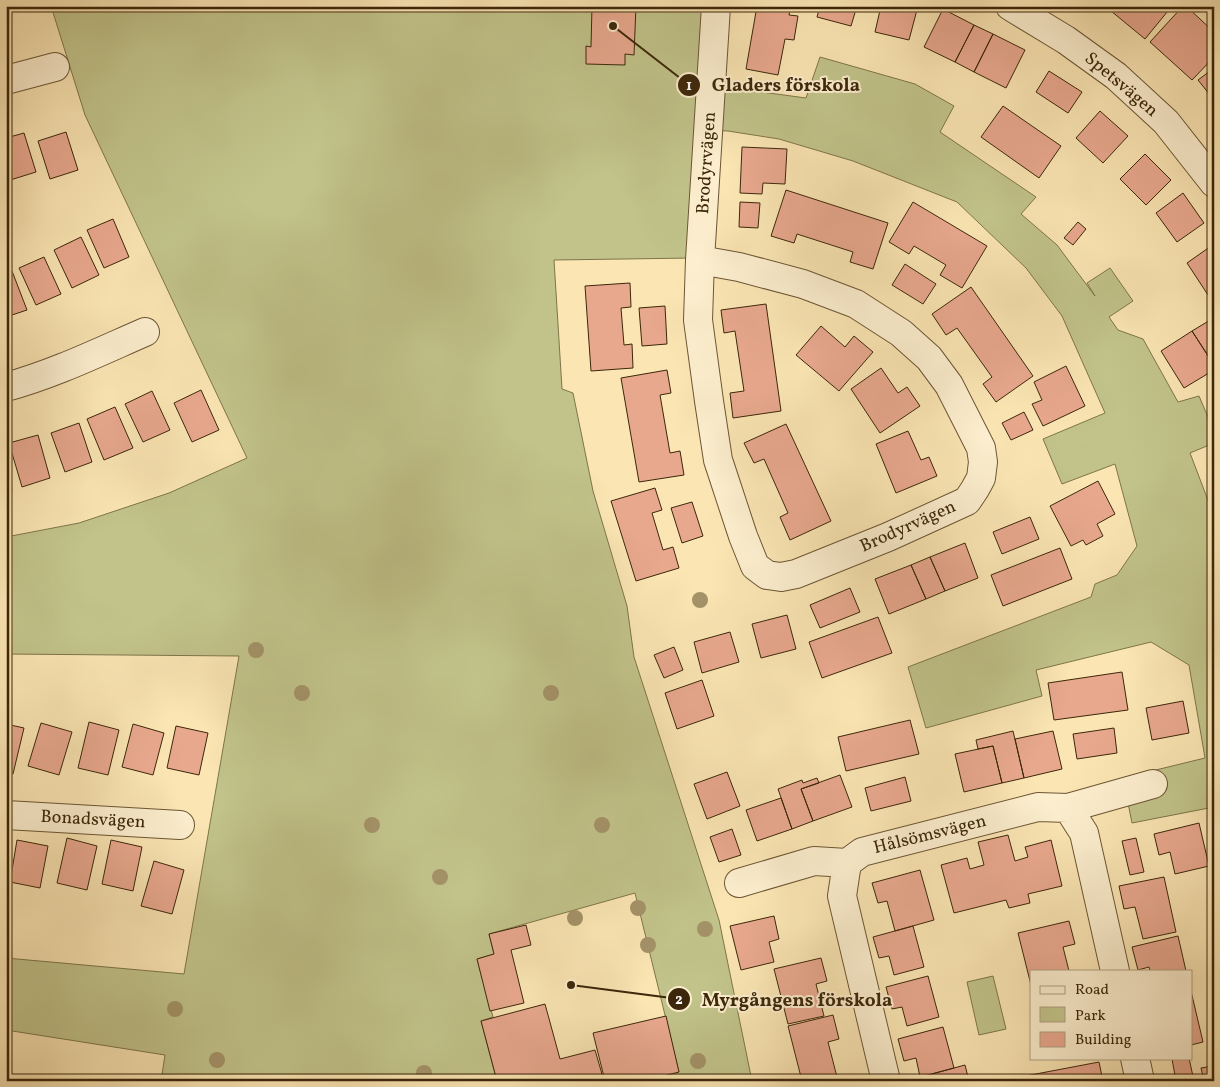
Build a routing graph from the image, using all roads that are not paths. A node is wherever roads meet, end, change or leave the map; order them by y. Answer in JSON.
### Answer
{"nodes":[{"id":1,"x":716,"y":6,"type":"edge"},
{"id":2,"x":1010,"y":6,"type":"edge"},
{"id":3,"x":55,"y":67,"type":"dead end"},
{"id":4,"x":6,"y":80,"type":"edge"},
{"id":5,"x":1214,"y":184,"type":"edge"},
{"id":6,"x":700,"y":260,"type":"junction"},
{"id":7,"x":144,"y":332,"type":"dead end"},
{"id":8,"x":6,"y":387,"type":"edge"},
{"id":9,"x":1153,"y":784,"type":"dead end"},
{"id":10,"x":1068,"y":808,"type":"junction"},
{"id":11,"x":6,"y":815,"type":"edge"},
{"id":12,"x":180,"y":825,"type":"dead end"},
{"id":13,"x":848,"y":863,"type":"junction"},
{"id":14,"x":739,"y":883,"type":"dead end"},
{"id":15,"x":1115,"y":970,"type":"edge"},
{"id":16,"x":1135,"y":1060,"type":"edge"},
{"id":17,"x":886,"y":1081,"type":"edge"},
{"id":18,"x":1140,"y":1081,"type":"edge"}],
"edges":[{"from":1,"to":6,"type":"street","name":"Brodyrvägen"},
{"from":2,"to":5,"type":"street","name":"Spetsvägen"},
{"from":3,"to":4,"type":"street"},
{"from":6,"to":6,"type":"street","name":"Brodyrvägen"},
{"from":7,"to":8,"type":"street"},
{"from":9,"to":10,"type":"street","name":"Hålsömsvägen"},
{"from":10,"to":13,"type":"street","name":"Hålsömsvägen"},
{"from":10,"to":15,"type":"street"},
{"from":11,"to":12,"type":"street","name":"Bonadsvägen"},
{"from":13,"to":14,"type":"street"},
{"from":13,"to":17,"type":"street"},
{"from":16,"to":18,"type":"street"}]}
